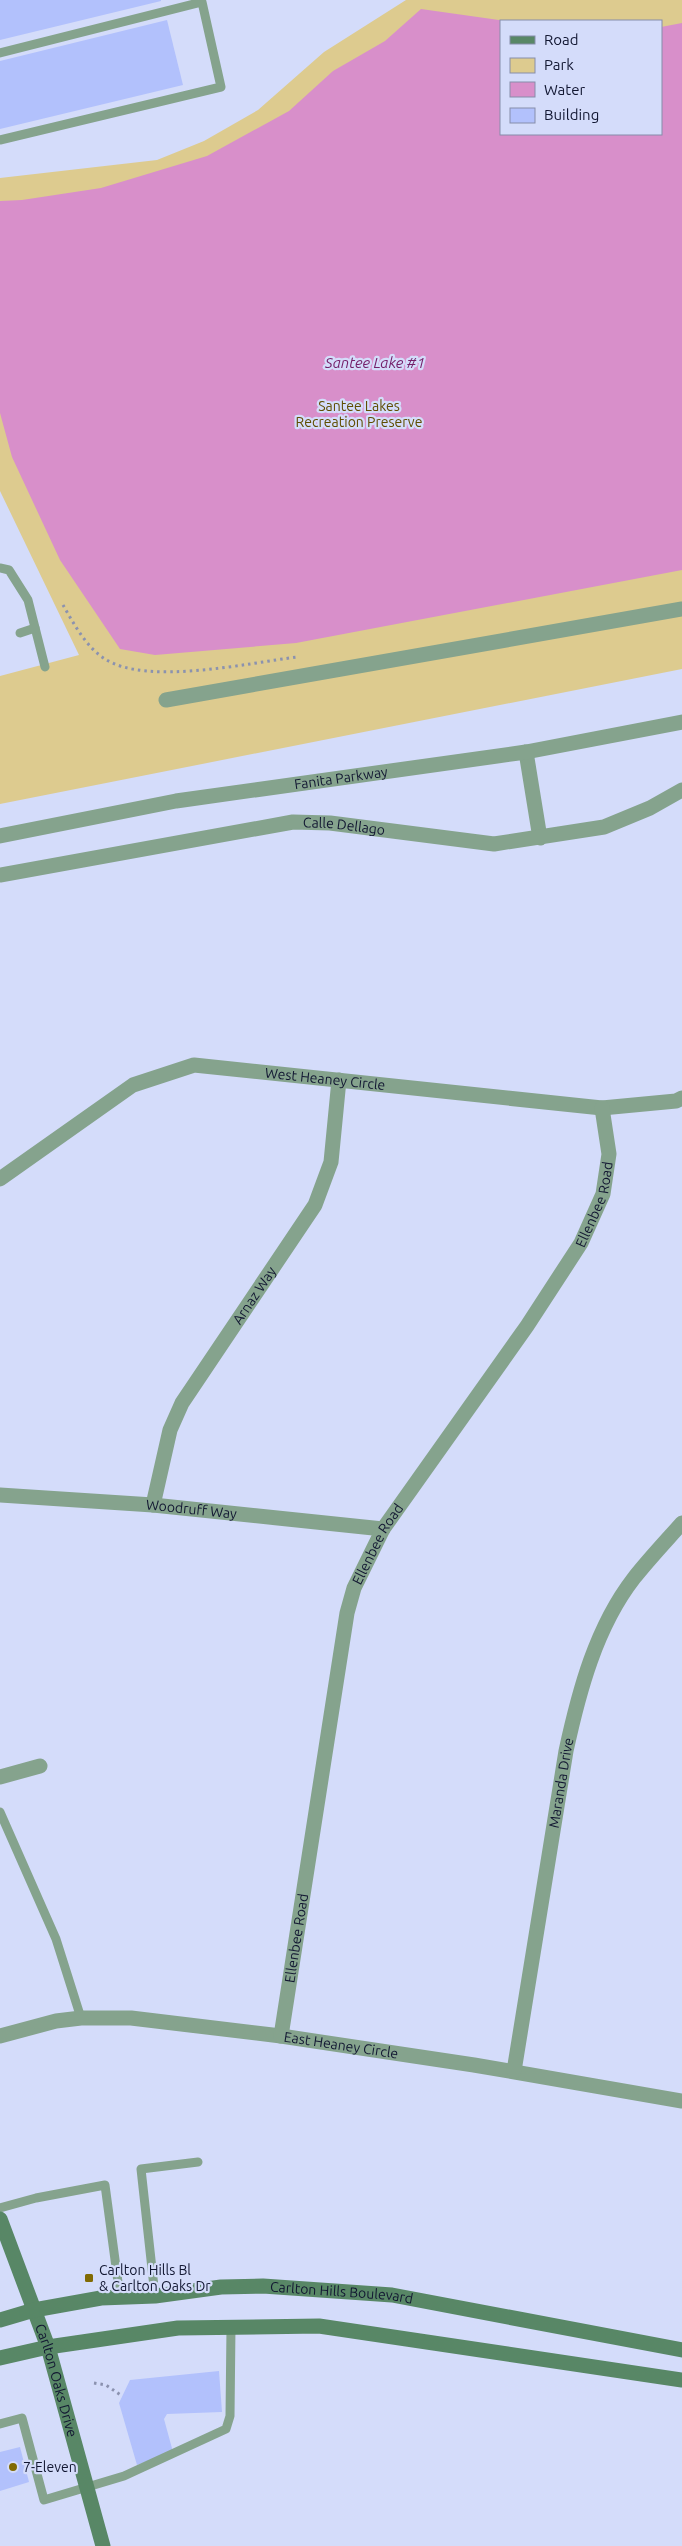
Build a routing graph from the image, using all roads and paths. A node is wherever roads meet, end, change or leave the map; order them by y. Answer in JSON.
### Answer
{"nodes":[{"id":1,"x":0,"y":52,"type":"edge"},
{"id":2,"x":0,"y":140,"type":"edge"},
{"id":3,"x":0,"y":568,"type":"edge"},
{"id":4,"x":64,"y":605,"type":"dead end"},
{"id":5,"x":682,"y":609,"type":"edge"},
{"id":6,"x":35,"y":628,"type":"junction"},
{"id":7,"x":20,"y":633,"type":"dead end"},
{"id":8,"x":304,"y":657,"type":"dead end"},
{"id":9,"x":46,"y":667,"type":"dead end"},
{"id":10,"x":166,"y":700,"type":"dead end"},
{"id":11,"x":682,"y":722,"type":"edge"},
{"id":12,"x":526,"y":752,"type":"junction"},
{"id":13,"x":682,"y":790,"type":"edge"},
{"id":14,"x":0,"y":836,"type":"edge"},
{"id":15,"x":540,"y":838,"type":"junction"},
{"id":16,"x":0,"y":875,"type":"edge"},
{"id":17,"x":339,"y":1080,"type":"junction"},
{"id":18,"x":682,"y":1098,"type":"edge"},
{"id":19,"x":602,"y":1108,"type":"junction"},
{"id":20,"x":0,"y":1179,"type":"edge"},
{"id":21,"x":0,"y":1495,"type":"edge"},
{"id":22,"x":154,"y":1505,"type":"junction"},
{"id":23,"x":682,"y":1523,"type":"edge"},
{"id":24,"x":383,"y":1529,"type":"junction"},
{"id":25,"x":40,"y":1766,"type":"dead end"},
{"id":26,"x":0,"y":1777,"type":"edge"},
{"id":27,"x":0,"y":1812,"type":"edge"},
{"id":28,"x":81,"y":2018,"type":"junction"},
{"id":29,"x":0,"y":2036,"type":"edge"},
{"id":30,"x":281,"y":2036,"type":"junction"},
{"id":31,"x":514,"y":2071,"type":"junction"},
{"id":32,"x":682,"y":2101,"type":"edge"},
{"id":33,"x":198,"y":2162,"type":"dead end"},
{"id":34,"x":0,"y":2208,"type":"edge"},
{"id":35,"x":0,"y":2219,"type":"edge"},
{"id":36,"x":155,"y":2296,"type":"junction"},
{"id":37,"x":120,"y":2297,"type":"junction"},
{"id":38,"x":34,"y":2310,"type":"junction"},
{"id":39,"x":0,"y":2320,"type":"edge"},
{"id":40,"x":231,"y":2327,"type":"junction"},
{"id":41,"x":48,"y":2347,"type":"junction"},
{"id":42,"x":682,"y":2350,"type":"edge"},
{"id":43,"x":0,"y":2358,"type":"edge"},
{"id":44,"x":682,"y":2380,"type":"edge"},
{"id":45,"x":94,"y":2383,"type":"dead end"},
{"id":46,"x":122,"y":2396,"type":"dead end"},
{"id":47,"x":0,"y":2424,"type":"edge"},
{"id":48,"x":87,"y":2489,"type":"junction"},
{"id":49,"x":103,"y":2546,"type":"edge"}],
"edges":[{"from":1,"to":2,"type":"lane"},
{"from":3,"to":6,"type":"lane"},
{"from":4,"to":8,"type":"path"},
{"from":5,"to":10,"type":"street"},
{"from":6,"to":7,"type":"lane"},
{"from":6,"to":9,"type":"lane"},
{"from":11,"to":12,"type":"street","name":"Fanita Parkway"},
{"from":12,"to":14,"type":"street","name":"Fanita Parkway"},
{"from":12,"to":15,"type":"street"},
{"from":13,"to":15,"type":"street","name":"Calle Dellago"},
{"from":15,"to":16,"type":"street","name":"Calle Dellago"},
{"from":17,"to":19,"type":"street","name":"West Heaney Circle"},
{"from":17,"to":20,"type":"street","name":"West Heaney Circle"},
{"from":17,"to":22,"type":"street","name":"Arnaz Way"},
{"from":18,"to":19,"type":"street","name":"West Heaney Circle"},
{"from":19,"to":24,"type":"street","name":"Ellenbee Road"},
{"from":21,"to":22,"type":"street","name":"Woodruff Way"},
{"from":22,"to":24,"type":"street","name":"Woodruff Way"},
{"from":23,"to":31,"type":"street","name":"Maranda Drive"},
{"from":24,"to":30,"type":"street","name":"Ellenbee Road"},
{"from":25,"to":26,"type":"street"},
{"from":27,"to":28,"type":"lane"},
{"from":28,"to":29,"type":"street","name":"East Heaney Circle"},
{"from":28,"to":30,"type":"street","name":"East Heaney Circle"},
{"from":30,"to":31,"type":"street","name":"East Heaney Circle"},
{"from":31,"to":32,"type":"street","name":"East Heaney Circle"},
{"from":33,"to":36,"type":"lane"},
{"from":34,"to":37,"type":"lane"},
{"from":35,"to":38,"type":"main road","name":"Carlton Oaks Drive"},
{"from":36,"to":37,"type":"main road","name":"Carlton Hills Boulevard"},
{"from":36,"to":42,"type":"main road","name":"Carlton Hills Boulevard"},
{"from":37,"to":38,"type":"main road","name":"Carlton Hills Boulevard"},
{"from":38,"to":39,"type":"main road","name":"Carlton Hills Boulevard"},
{"from":38,"to":41,"type":"main road","name":"Carlton Oaks Drive"},
{"from":40,"to":41,"type":"main road"},
{"from":40,"to":44,"type":"main road"},
{"from":40,"to":48,"type":"lane"},
{"from":41,"to":43,"type":"main road"},
{"from":41,"to":48,"type":"main road","name":"Carlton Oaks Drive"},
{"from":45,"to":46,"type":"path"},
{"from":47,"to":48,"type":"lane"},
{"from":48,"to":49,"type":"main road","name":"Carlton Oaks Drive"}]}
